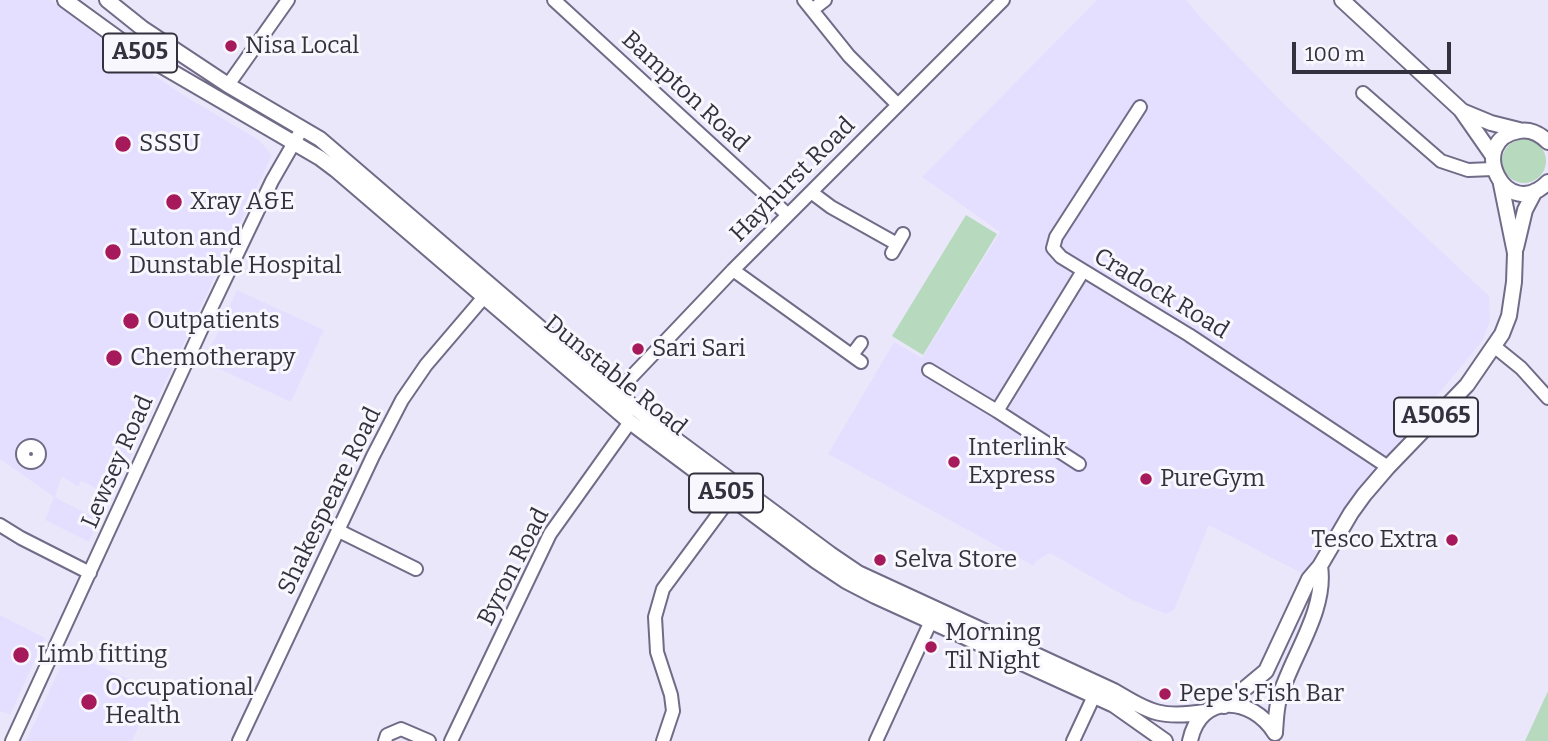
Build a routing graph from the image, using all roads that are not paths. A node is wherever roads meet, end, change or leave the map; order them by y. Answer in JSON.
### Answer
{"nodes":[{"id":1,"x":65,"y":0,"type":"edge"},
{"id":2,"x":107,"y":0,"type":"edge"},
{"id":3,"x":288,"y":0,"type":"edge"},
{"id":4,"x":554,"y":0,"type":"edge"},
{"id":5,"x":825,"y":0,"type":"edge"},
{"id":6,"x":1003,"y":0,"type":"edge"},
{"id":7,"x":1342,"y":0,"type":"edge"},
{"id":8,"x":808,"y":5,"type":"edge"},
{"id":9,"x":228,"y":85,"type":"junction"},
{"id":10,"x":1363,"y":93,"type":"dead end"},
{"id":11,"x":898,"y":106,"type":"junction"},
{"id":12,"x":1140,"y":107,"type":"dead end"},
{"id":13,"x":1461,"y":110,"type":"junction"},
{"id":14,"x":302,"y":127,"type":"junction"},
{"id":15,"x":1520,"y":130,"type":"junction"},
{"id":16,"x":1548,"y":142,"type":"edge"},
{"id":17,"x":294,"y":143,"type":"junction"},
{"id":18,"x":1493,"y":163,"type":"junction"},
{"id":19,"x":1548,"y":182,"type":"edge"},
{"id":20,"x":1501,"y":184,"type":"junction"},
{"id":21,"x":1535,"y":191,"type":"junction"},
{"id":22,"x":811,"y":192,"type":"junction"},
{"id":23,"x":788,"y":215,"type":"junction"},
{"id":24,"x":897,"y":244,"type":"dead end"},
{"id":25,"x":1515,"y":253,"type":"junction"},
{"id":26,"x":733,"y":270,"type":"junction"},
{"id":27,"x":1083,"y":271,"type":"junction"},
{"id":28,"x":484,"y":297,"type":"junction"},
{"id":29,"x":861,"y":343,"type":"dead end"},
{"id":30,"x":1495,"y":347,"type":"junction"},
{"id":31,"x":929,"y":370,"type":"dead end"},
{"id":32,"x":616,"y":393,"type":"junction"},
{"id":33,"x":1548,"y":398,"type":"edge"},
{"id":34,"x":997,"y":411,"type":"junction"},
{"id":35,"x":630,"y":422,"type":"junction"},
{"id":36,"x":1079,"y":464,"type":"dead end"},
{"id":37,"x":1388,"y":467,"type":"junction"},
{"id":38,"x":731,"y":497,"type":"junction"},
{"id":39,"x":0,"y":526,"type":"edge"},
{"id":40,"x":340,"y":531,"type":"junction"},
{"id":41,"x":1320,"y":566,"type":"junction"},
{"id":42,"x":416,"y":569,"type":"dead end"},
{"id":43,"x":90,"y":573,"type":"junction"},
{"id":44,"x":931,"y":621,"type":"junction"},
{"id":45,"x":1094,"y":696,"type":"junction"},
{"id":46,"x":1224,"y":706,"type":"junction"},
{"id":47,"x":1205,"y":712,"type":"junction"},
{"id":48,"x":1276,"y":736,"type":"edge"},
{"id":49,"x":12,"y":741,"type":"edge"},
{"id":50,"x":239,"y":741,"type":"edge"},
{"id":51,"x":385,"y":741,"type":"edge"},
{"id":52,"x":429,"y":741,"type":"edge"},
{"id":53,"x":452,"y":741,"type":"edge"},
{"id":54,"x":663,"y":741,"type":"edge"},
{"id":55,"x":876,"y":741,"type":"edge"},
{"id":56,"x":1073,"y":741,"type":"edge"},
{"id":57,"x":1165,"y":741,"type":"edge"},
{"id":58,"x":1190,"y":741,"type":"edge"}],
"edges":[{"from":1,"to":17,"type":"main road","name":"Dunstable Road","number":"A505"},
{"from":2,"to":9,"type":"main road","name":"Dunstable Road","number":"A505"},
{"from":3,"to":9,"type":"street"},
{"from":4,"to":23,"type":"street","name":"Bampton Road"},
{"from":5,"to":8,"type":"street"},
{"from":6,"to":11,"type":"street","name":"Hayhurst Road"},
{"from":7,"to":13,"type":"main road","number":"A5065"},
{"from":8,"to":11,"type":"street"},
{"from":9,"to":14,"type":"main road","name":"Dunstable Road","number":"A505"},
{"from":10,"to":18,"type":"street"},
{"from":11,"to":22,"type":"street","name":"Hayhurst Road"},
{"from":12,"to":27,"type":"street","name":"Cradock Road"},
{"from":13,"to":15,"type":"main road","number":"A5065"},
{"from":13,"to":18,"type":"main road","number":"A5065"},
{"from":14,"to":17,"type":"street","name":"Lewsey Road"},
{"from":14,"to":32,"type":"main road","name":"Dunstable Road","number":"A505"},
{"from":15,"to":16,"type":"main road","number":"A5065"},
{"from":15,"to":18,"type":"main road"},
{"from":17,"to":28,"type":"main road","name":"Dunstable Road","number":"A505"},
{"from":17,"to":43,"type":"street","name":"Lewsey Road"},
{"from":18,"to":20,"type":"main road","number":"A5065"},
{"from":19,"to":21,"type":"main road"},
{"from":20,"to":21,"type":"main road"},
{"from":20,"to":25,"type":"main road","number":"A5065"},
{"from":21,"to":25,"type":"main road","number":"A5065"},
{"from":22,"to":23,"type":"street","name":"Hayhurst Road"},
{"from":22,"to":24,"type":"street"},
{"from":23,"to":26,"type":"street","name":"Hayhurst Road"},
{"from":25,"to":30,"type":"main road","number":"A5065"},
{"from":26,"to":29,"type":"street"},
{"from":26,"to":32,"type":"street","name":"Hayhurst Road"},
{"from":27,"to":34,"type":"street"},
{"from":27,"to":37,"type":"street","name":"Cradock Road"},
{"from":28,"to":35,"type":"main road","name":"Dunstable Road","number":"A505"},
{"from":28,"to":40,"type":"street","name":"Shakespeare Road"},
{"from":30,"to":33,"type":"street"},
{"from":30,"to":37,"type":"main road","number":"A5065"},
{"from":31,"to":34,"type":"street"},
{"from":32,"to":47,"type":"main road","name":"Dunstable Road","number":"A505"},
{"from":34,"to":36,"type":"street"},
{"from":35,"to":38,"type":"main road","name":"Dunstable Road","number":"A505"},
{"from":35,"to":53,"type":"street","name":"Byron Road"},
{"from":37,"to":41,"type":"main road","number":"A5065"},
{"from":38,"to":44,"type":"main road","name":"Dunstable Road","number":"A505"},
{"from":38,"to":54,"type":"street"},
{"from":39,"to":43,"type":"street"},
{"from":40,"to":42,"type":"street"},
{"from":40,"to":50,"type":"street","name":"Shakespeare Road"},
{"from":41,"to":46,"type":"main road","number":"A5065"},
{"from":41,"to":48,"type":"main road","number":"A5065"},
{"from":43,"to":49,"type":"street","name":"Lewsey Road"},
{"from":44,"to":45,"type":"main road","name":"Dunstable Road","number":"A505"},
{"from":44,"to":55,"type":"street"},
{"from":45,"to":56,"type":"street"},
{"from":45,"to":57,"type":"main road","name":"Dunstable Road","number":"A505"},
{"from":46,"to":47,"type":"main road","number":"A505"},
{"from":46,"to":48,"type":"main road","number":"A505"},
{"from":47,"to":58,"type":"main road"},
{"from":51,"to":52,"type":"street"}]}
